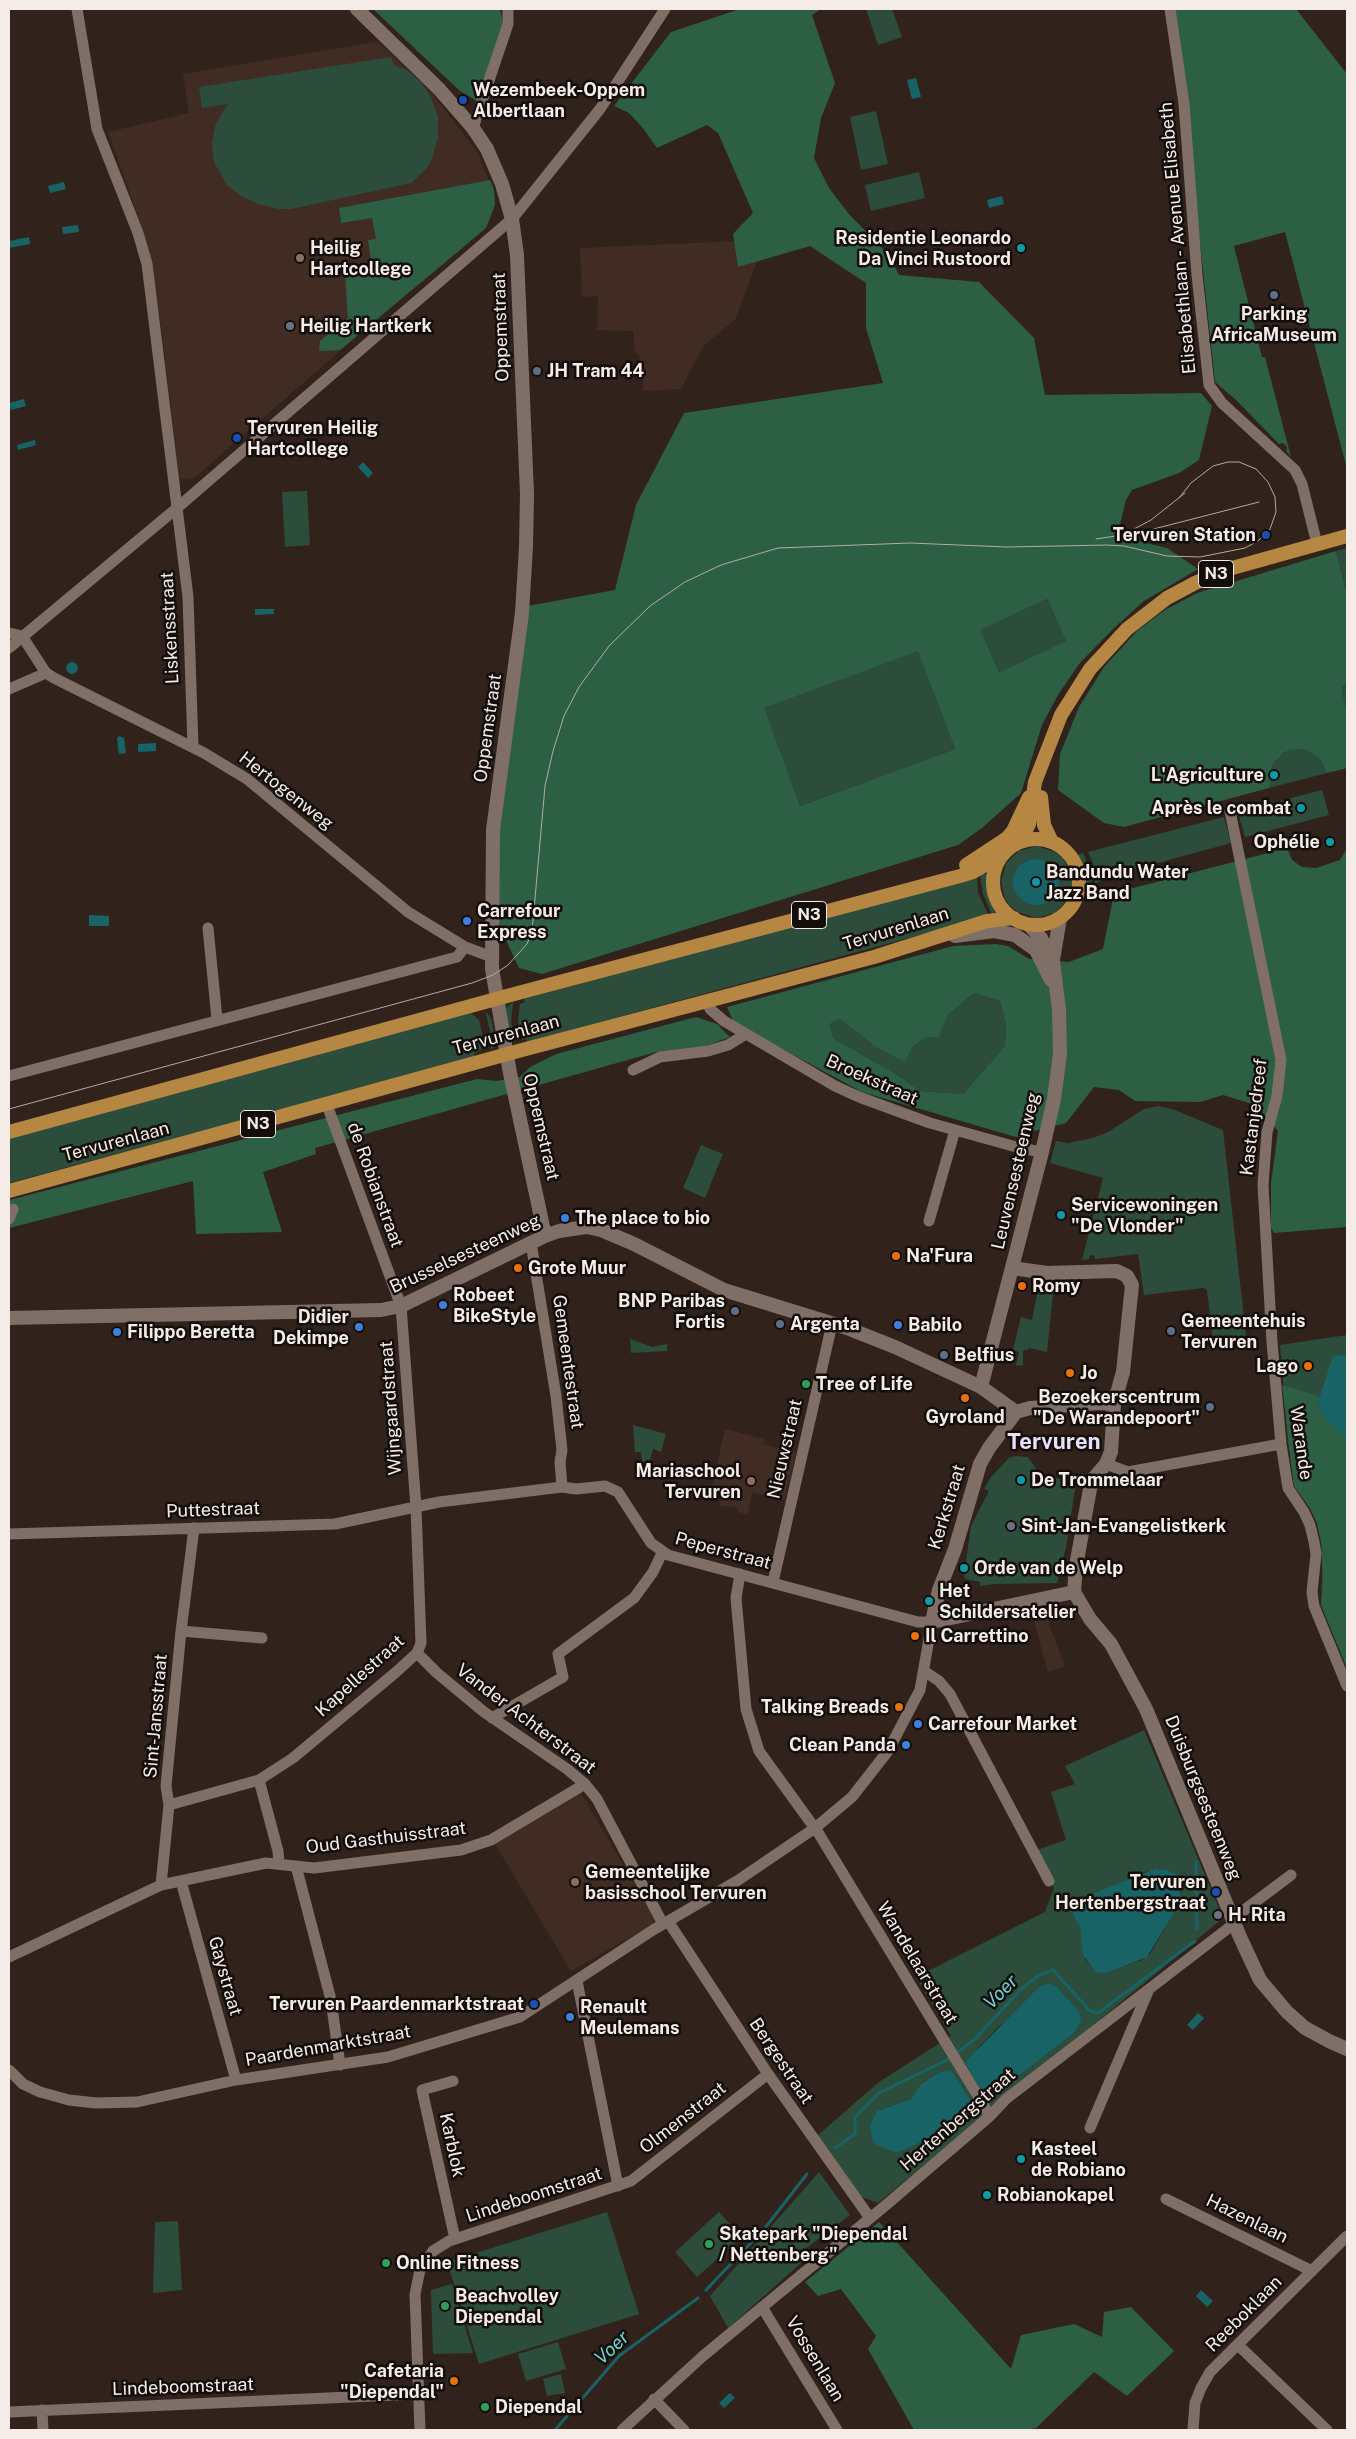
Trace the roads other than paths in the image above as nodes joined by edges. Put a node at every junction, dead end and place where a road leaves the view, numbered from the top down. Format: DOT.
graph roads {
  1 [pos="77,9"];
  2 [pos="357,9"];
  3 [pos="508,9"];
  4 [pos="665,9"];
  5 [pos="1170,9"];
  6 [pos="473,128"];
  7 [pos="512,219"];
  8 [pos="177,508"];
  9 [pos="1347,536"];
  10 [pos="1317,544"];
  11 [pos="9,633"];
  12 [pos="22,636"];
  13 [pos="9,648"];
  14 [pos="46,673"];
  15 [pos="9,689"];
  16 [pos="193,747"];
  17 [pos="1048,749"];
  18 [pos="1035,782"];
  19 [pos="1230,811"];
  20 [pos="1021,841"];
  21 [pos="1052,842"];
  22 [pos="1002,856"];
  23 [pos="923,885"];
  24 [pos="1014,918"];
  25 [pos="1060,918"];
  26 [pos="1029,925"];
  27 [pos="208,928"];
  28 [pos="937,938"];
  29 [pos="465,947"];
  30 [pos="492,956"];
  31 [pos="1053,961"];
  32 [pos="1056,986"];
  33 [pos="496,999"];
  34 [pos="708,1001"];
  35 [pos="217,1020"];
  36 [pos="746,1034"];
  37 [pos="506,1054"];
  38 [pos="633,1070"];
  39 [pos="11,1071"];
  40 [pos="327,1105"];
  41 [pos="955,1130"];
  42 [pos="9,1132"];
  43 [pos="1042,1152"];
  44 [pos="9,1191"];
  45 [pos="929,1221"];
  46 [pos="545,1236"];
  47 [pos="531,1243"];
  48 [pos="1012,1268"];
  49 [pos="401,1306"];
  50 [pos="9,1318"];
  51 [pos="832,1324"];
  52 [pos="1272,1342"];
  53 [pos="981,1387"];
  54 [pos="1114,1404"];
  55 [pos="1016,1412"];
  56 [pos="1281,1444"];
  57 [pos="1106,1464"];
  58 [pos="562,1487"];
  59 [pos="416,1507"];
  60 [pos="194,1528"];
  61 [pos="9,1534"];
  62 [pos="662,1552"];
  63 [pos="740,1574"];
  64 [pos="773,1582"];
  65 [pos="1074,1592"];
  66 [pos="932,1622"];
  67 [pos="181,1631"];
  68 [pos="262,1638"];
  69 [pos="417,1653"];
  70 [pos="924,1671"];
  71 [pos="1347,1686"];
  72 [pos="492,1718"];
  73 [pos="259,1780"];
  74 [pos="585,1784"];
  75 [pos="169,1805"];
  76 [pos="815,1828"];
  77 [pos="279,1863"];
  78 [pos="296,1866"];
  79 [pos="1291,1875"];
  80 [pos="181,1881"];
  81 [pos="1049,1881"];
  82 [pos="161,1886"];
  83 [pos="665,1923"];
  84 [pos="1235,1923"];
  85 [pos="9,1957"];
  86 [pos="577,1981"];
  87 [pos="1149,1988"];
  88 [pos="1347,2049"];
  89 [pos="340,2065"];
  90 [pos="9,2070"];
  91 [pos="768,2074"];
  92 [pos="236,2080"];
  93 [pos="453,2081"];
  94 [pos="990,2116"];
  95 [pos="1090,2128"];
  96 [pos="618,2186"];
  97 [pos="1166,2199"];
  98 [pos="870,2218"];
  99 [pos="1347,2236"];
  100 [pos="455,2239"];
  101 [pos="1312,2271"];
  102 [pos="762,2307"];
  103 [pos="1238,2345"];
  104 [pos="419,2394"];
  105 [pos="654,2399"];
  106 [pos="42,2410"];
  107 [pos="9,2412"];
  108 [pos="43,2430"];
  109 [pos="420,2430"];
  110 [pos="622,2430"];
  111 [pos="684,2430"];
  112 [pos="837,2430"];
  113 [pos="1193,2430"];
  114 [pos="1327,2430"];
  1 -- 8 [label="street, Liskensstraat"];
  2 -- 6 [label="street, Oppemstraat"];
  3 -- 6 [label="street"];
  4 -- 7 [label="street"];
  5 -- 10 [label="street, Elisabethlaan - Avenue Elisabeth"];
  6 -- 7 [label="street, Oppemstraat"];
  7 -- 8 [label="street"];
  7 -- 30 [label="street, Oppemstraat"];
  8 -- 12 [label="street"];
  8 -- 16 [label="street, Liskensstraat"];
  9 -- 10 [label="main road, N3"];
  10 -- 17 [label="main road, N3"];
  11 -- 12 [label="street"];
  12 -- 13 [label="street"];
  12 -- 14 [label="street"];
  14 -- 15 [label="street"];
  14 -- 16 [label="street, Hertogenweg"];
  16 -- 29 [label="street, Hertogenweg"];
  17 -- 18 [label="main road, N3"];
  17 -- 21 [label="main road, N3"];
  18 -- 20 [label="main road, N3"];
  18 -- 23 [label="main road, N3"];
  19 -- 52 [label="street, Kastanjedreef"];
  20 -- 21 [label="main road"];
  20 -- 22 [label="main road, Tervurenlaan / N3"];
  21 -- 25 [label="main road, N3"];
  22 -- 23 [label="main road, Tervurenlaan / N3"];
  22 -- 24 [label="main road"];
  23 -- 33 [label="main road, Tervurenlaan / N3"];
  24 -- 26 [label="main road"];
  24 -- 28 [label="main road, Tervurenlaan / N3"];
  25 -- 26 [label="main road"];
  25 -- 31 [label="street, Leuvensesteenweg"];
  26 -- 31 [label="street, Leuvensesteenweg"];
  27 -- 35 [label="street"];
  28 -- 32 [label="street, N3"];
  28 -- 34 [label="main road, Tervurenlaan / N3"];
  29 -- 30 [label="street, Hertogenweg"];
  29 -- 35 [label="street"];
  30 -- 33 [label="street, Oppemstraat"];
  31 -- 32 [label="street, Leuvensesteenweg"];
  32 -- 43 [label="street, Leuvensesteenweg"];
  33 -- 37 [label="street, Oppemstraat"];
  33 -- 42 [label="main road, Tervurenlaan / N3"];
  34 -- 36 [label="street, Broekstraat"];
  34 -- 37 [label="main road, Tervurenlaan / N3"];
  35 -- 39 [label="street"];
  36 -- 38 [label="street"];
  36 -- 41 [label="street, Broekstraat"];
  37 -- 40 [label="main road, Tervurenlaan / N3"];
  37 -- 46 [label="street, Oppemstraat"];
  40 -- 44 [label="main road, Tervurenlaan / N3"];
  40 -- 49 [label="street, de Robianstraat"];
  41 -- 43 [label="street, Broekstraat"];
  41 -- 45 [label="street"];
  43 -- 48 [label="street, Leuvensesteenweg"];
  46 -- 47 [label="street, Brusselsesteenweg"];
  46 -- 51 [label="street, Brusselsesteenweg"];
  47 -- 49 [label="street, Brusselsesteenweg"];
  47 -- 58 [label="street, Gemeentestraat"];
  48 -- 53 [label="street, Leuvensesteenweg"];
  48 -- 54 [label="street"];
  49 -- 50 [label="street, Brusselsesteenweg"];
  49 -- 59 [label="street, Wijngaardstraat"];
  51 -- 53 [label="street, Brusselsesteenweg"];
  51 -- 64 [label="street, Nieuwstraat"];
  52 -- 56 [label="street, Warande"];
  53 -- 55 [label="street, Brusselsesteenweg"];
  54 -- 55 [label="street"];
  54 -- 57 [label="street"];
  55 -- 66 [label="street, Kerkstraat"];
  56 -- 57 [label="street"];
  56 -- 71 [label="street, Warande"];
  57 -- 65 [label="street"];
  58 -- 59 [label="street, Peperstraat"];
  58 -- 62 [label="street, Peperstraat"];
  59 -- 60 [label="street, Puttestraat"];
  59 -- 69 [label="street, Kapellestraat"];
  60 -- 61 [label="street, Puttestraat"];
  60 -- 67 [label="street, Sint-Jansstraat"];
  62 -- 63 [label="street, Peperstraat"];
  62 -- 72 [label="street"];
  63 -- 64 [label="street, Peperstraat"];
  63 -- 76 [label="street, Wandelaarstraat"];
  64 -- 66 [label="street, Peperstraat"];
  65 -- 66 [label="street"];
  65 -- 84 [label="street, Duisburgsesteenweg"];
  66 -- 70 [label="street, Paardenmarktstraat"];
  67 -- 68 [label="street, Sint-Jansstraat"];
  67 -- 75 [label="street, Sint-Jansstraat"];
  69 -- 72 [label="street, Vander Achterstraat"];
  69 -- 73 [label="street, Kapellestraat"];
  70 -- 76 [label="street, Paardenmarktstraat"];
  70 -- 81 [label="street"];
  72 -- 74 [label="street, Vander Achterstraat"];
  73 -- 75 [label="street, Kapellestraat"];
  73 -- 77 [label="street"];
  74 -- 78 [label="street, Oud Gasthuisstraat"];
  74 -- 83 [label="street, Vander Achterstraat"];
  75 -- 82 [label="street"];
  76 -- 83 [label="street, Paardenmarktstraat"];
  76 -- 94 [label="street, Wandelaarstraat"];
  77 -- 78 [label="street"];
  77 -- 80 [label="street"];
  78 -- 89 [label="street"];
  79 -- 84 [label="street, Hertenbergstraat"];
  80 -- 82 [label="street"];
  80 -- 92 [label="street, Gaystraat"];
  82 -- 85 [label="street"];
  83 -- 86 [label="street, Paardenmarktstraat"];
  83 -- 91 [label="street, Bergestraat"];
  84 -- 87 [label="street, Hertenbergstraat"];
  84 -- 88 [label="street, Duisburgsesteenweg"];
  86 -- 89 [label="street, Paardenmarktstraat"];
  86 -- 96 [label="street, Lindeboomstraat"];
  87 -- 94 [label="street, Hertenbergstraat"];
  87 -- 95 [label="street"];
  89 -- 92 [label="street, Paardenmarktstraat"];
  90 -- 92 [label="street, Paardenmarktstraat"];
  91 -- 96 [label="street, Olmenstraat"];
  91 -- 98 [label="street, Bergestraat"];
  93 -- 100 [label="street, Karblok"];
  94 -- 98 [label="street, Hertenbergstraat"];
  96 -- 100 [label="street, Lindeboomstraat"];
  97 -- 101 [label="street, Hazenlaan"];
  98 -- 102 [label="street, Hertenbergstraat"];
  99 -- 101 [label="street, Reeboklaan"];
  100 -- 104 [label="street, Lindeboomstraat"];
  101 -- 103 [label="street, Reeboklaan"];
  102 -- 105 [label="street, Hertenbergstraat"];
  102 -- 112 [label="street, Vossenlaan"];
  103 -- 113 [label="street, Reeboklaan"];
  103 -- 114 [label="street"];
  104 -- 106 [label="street, Lindeboomstraat"];
  104 -- 109 [label="street, Lindeboomstraat"];
  105 -- 110 [label="street, Hertenbergstraat"];
  105 -- 111 [label="street"];
  106 -- 107 [label="street, Lindeboomstraat"];
  106 -- 108 [label="street"];
}
